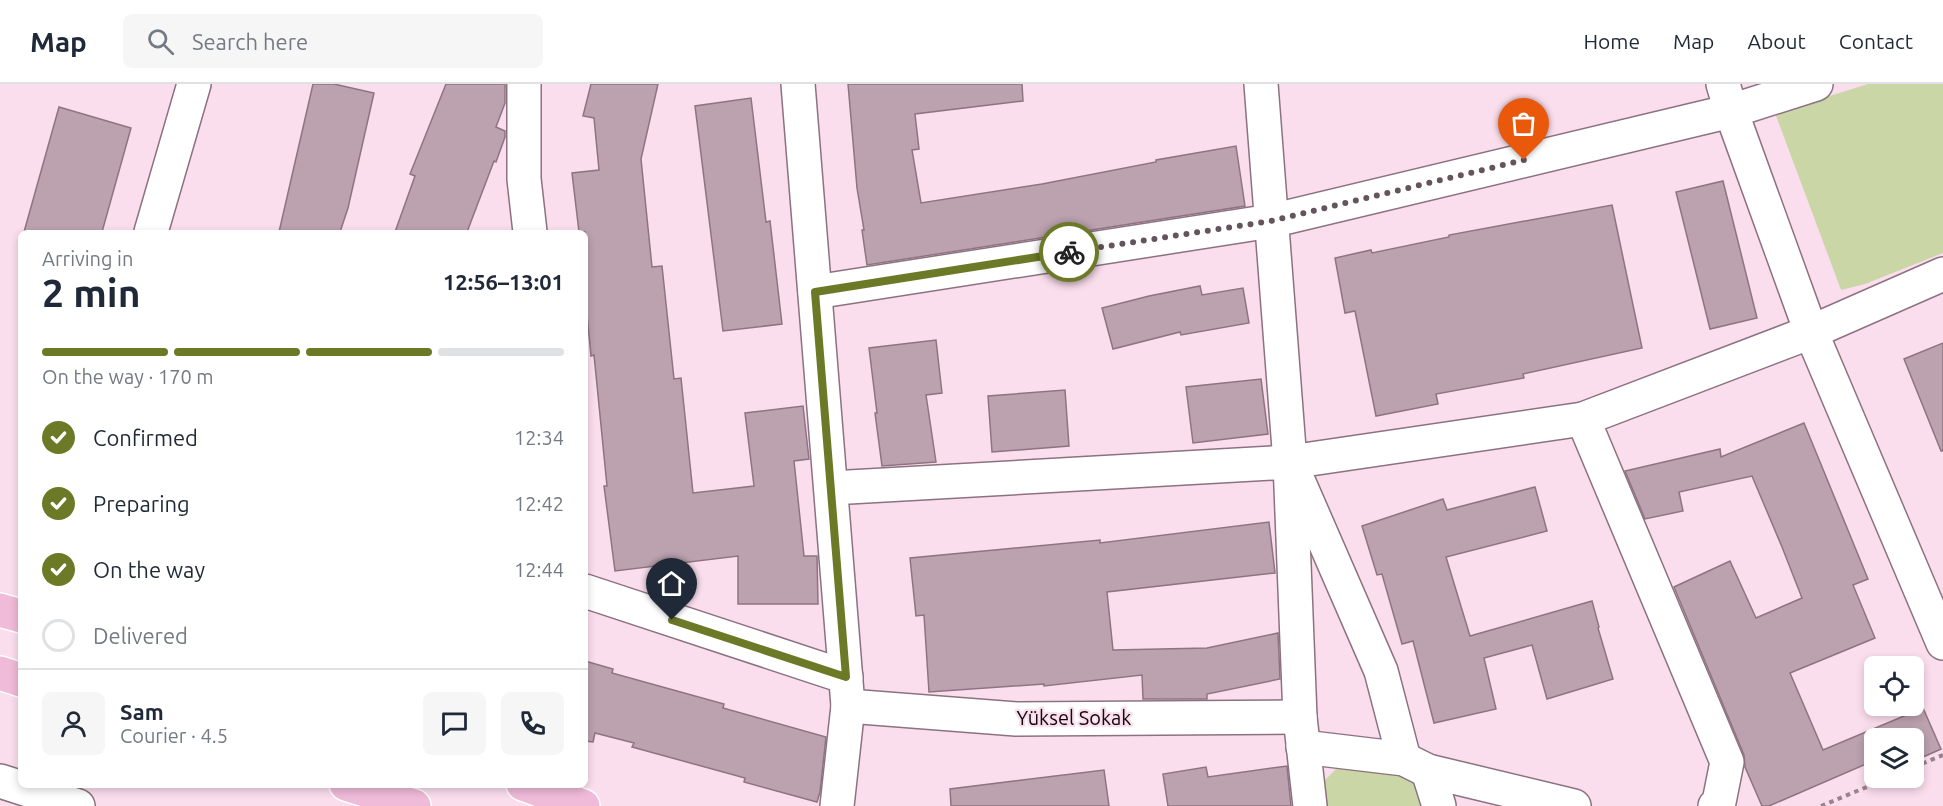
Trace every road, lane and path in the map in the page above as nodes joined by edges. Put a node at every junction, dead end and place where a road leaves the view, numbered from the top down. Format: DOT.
graph roads {
  1 [pos="194,84"];
  2 [pos="524,84"];
  3 [pos="798,84"];
  4 [pos="1261,84"];
  5 [pos="1816,84"];
  6 [pos="1727,97"];
  7 [pos="1271,221"];
  8 [pos="152,230"];
  9 [pos="530,230"];
  10 [pos="1943,274"];
  11 [pos="815,292"];
  12 [pos="1811,332"];
  13 [pos="1583,419"];
  14 [pos="1290,462"];
  15 [pos="831,488"];
  16 [pos="588,592"];
  17 [pos="0,610"];
  18 [pos="18,615"];
  19 [pos="1943,643"];
  20 [pos="0,674"];
  21 [pos="18,679"];
  22 [pos="847,692"];
  23 [pos="1301,732"];
  24 [pos="1943,755"];
  25 [pos="1924,763"];
  26 [pos="1416,765"];
  27 [pos="0,781"];
  28 [pos="358,788"];
  29 [pos="534,788"];
  30 [pos="1864,788"];
  31 [pos="42,801"];
  32 [pos="78,806"];
  33 [pos="414,806"];
  34 [pos="583,806"];
  35 [pos="837,806"];
  36 [pos="1310,806"];
  37 [pos="1439,806"];
  38 [pos="1574,806"];
  39 [pos="1715,806"];
  40 [pos="1821,806"];
  1 -- 8 [label="street"];
  2 -- 9 [label="street"];
  3 -- 11 [label="street"];
  4 -- 7 [label="street"];
  5 -- 6 [label="street"];
  6 -- 7 [label="street"];
  6 -- 12 [label="street"];
  7 -- 11 [label="street"];
  7 -- 14 [label="street"];
  10 -- 12 [label="street"];
  11 -- 15 [label="street"];
  12 -- 13 [label="street"];
  12 -- 19 [label="street"];
  13 -- 14 [label="street"];
  13 -- 39 [label="street"];
  14 -- 15 [label="street"];
  14 -- 23 [label="street"];
  14 -- 26 [label="street"];
  15 -- 22 [label="street"];
  16 -- 22 [label="street, Yüksel Sokak"];
  17 -- 18 [label="main road"];
  20 -- 21 [label="main road"];
  22 -- 23 [label="street, Yüksel Sokak"];
  22 -- 35 [label="street"];
  23 -- 26 [label="street, Yüksel Sokak"];
  23 -- 36 [label="street"];
  24 -- 25 [label="path"];
  26 -- 37 [label="street"];
  26 -- 38 [label="street, Yüksel Sokak"];
  27 -- 31 [label="street"];
  28 -- 33 [label="main road"];
  29 -- 34 [label="main road"];
  30 -- 40 [label="path"];
  31 -- 32 [label="street"];
}
